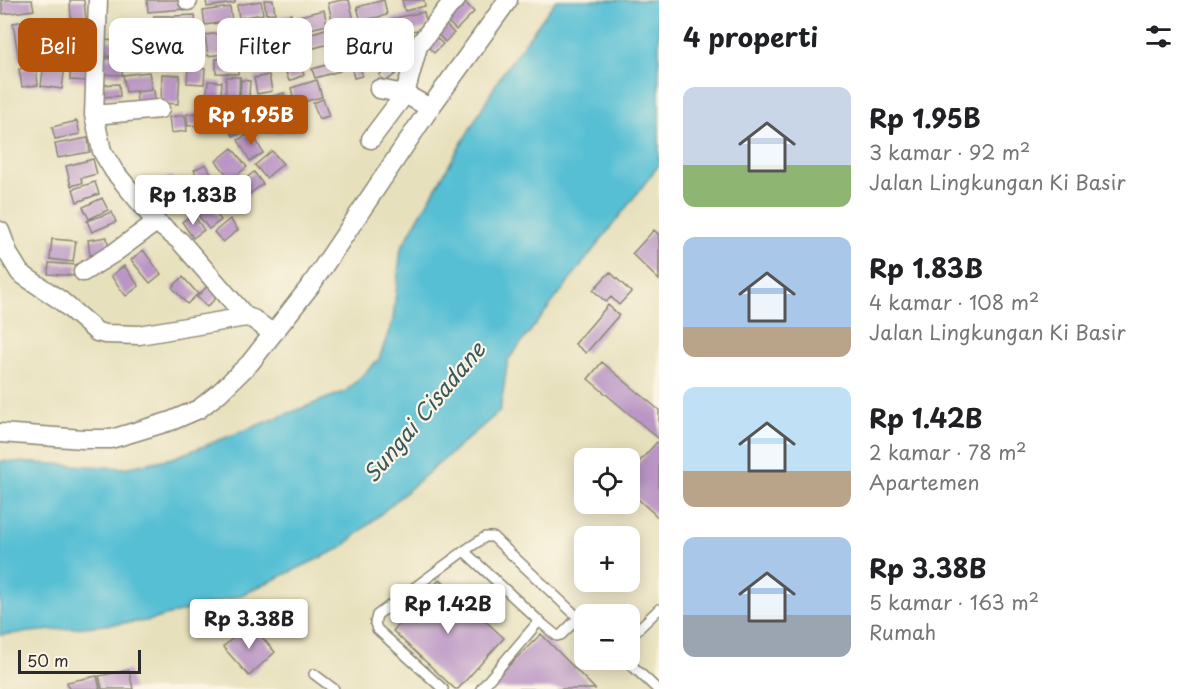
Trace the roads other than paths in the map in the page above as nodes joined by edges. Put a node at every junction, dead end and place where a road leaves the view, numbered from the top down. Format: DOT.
graph roads {
  1 [pos="98,0"];
  2 [pos="456,0"];
  3 [pos="508,0"];
  4 [pos="379,89"];
  5 [pos="405,94"];
  6 [pos="430,108"];
  7 [pos="160,109"];
  8 [pos="94,115"];
  9 [pos="371,139"];
  10 [pos="156,222"];
  11 [pos="0,231"];
  12 [pos="82,272"];
  13 [pos="246,317"];
  14 [pos="272,333"];
  15 [pos="0,433"];
  16 [pos="464,551"];
  17 [pos="659,609"];
  18 [pos="574,613"];
  19 [pos="539,621"];
  20 [pos="574,626"];
  21 [pos="640,627"];
  22 [pos="637,670"];
  23 [pos="314,674"];
  24 [pos="334,689"];
  25 [pos="442,689"];
  26 [pos="481,689"];
  27 [pos="657,689"];
  1 -- 8 [label="street"];
  2 -- 5 [label="street"];
  3 -- 6 [label="street"];
  4 -- 5 [label="street"];
  5 -- 6 [label="street"];
  5 -- 9 [label="street"];
  6 -- 14 [label="street"];
  7 -- 8 [label="street"];
  8 -- 10 [label="street"];
  10 -- 12 [label="street"];
  10 -- 13 [label="street"];
  11 -- 13 [label="street"];
  13 -- 14 [label="street"];
  14 -- 15 [label="street"];
  16 -- 18 [label="lane"];
  16 -- 19 [label="lane"];
  16 -- 25 [label="lane"];
  17 -- 21 [label="lane"];
  19 -- 20 [label="lane"];
  19 -- 26 [label="lane"];
  22 -- 27 [label="lane"];
  23 -- 24 [label="lane"];
}
